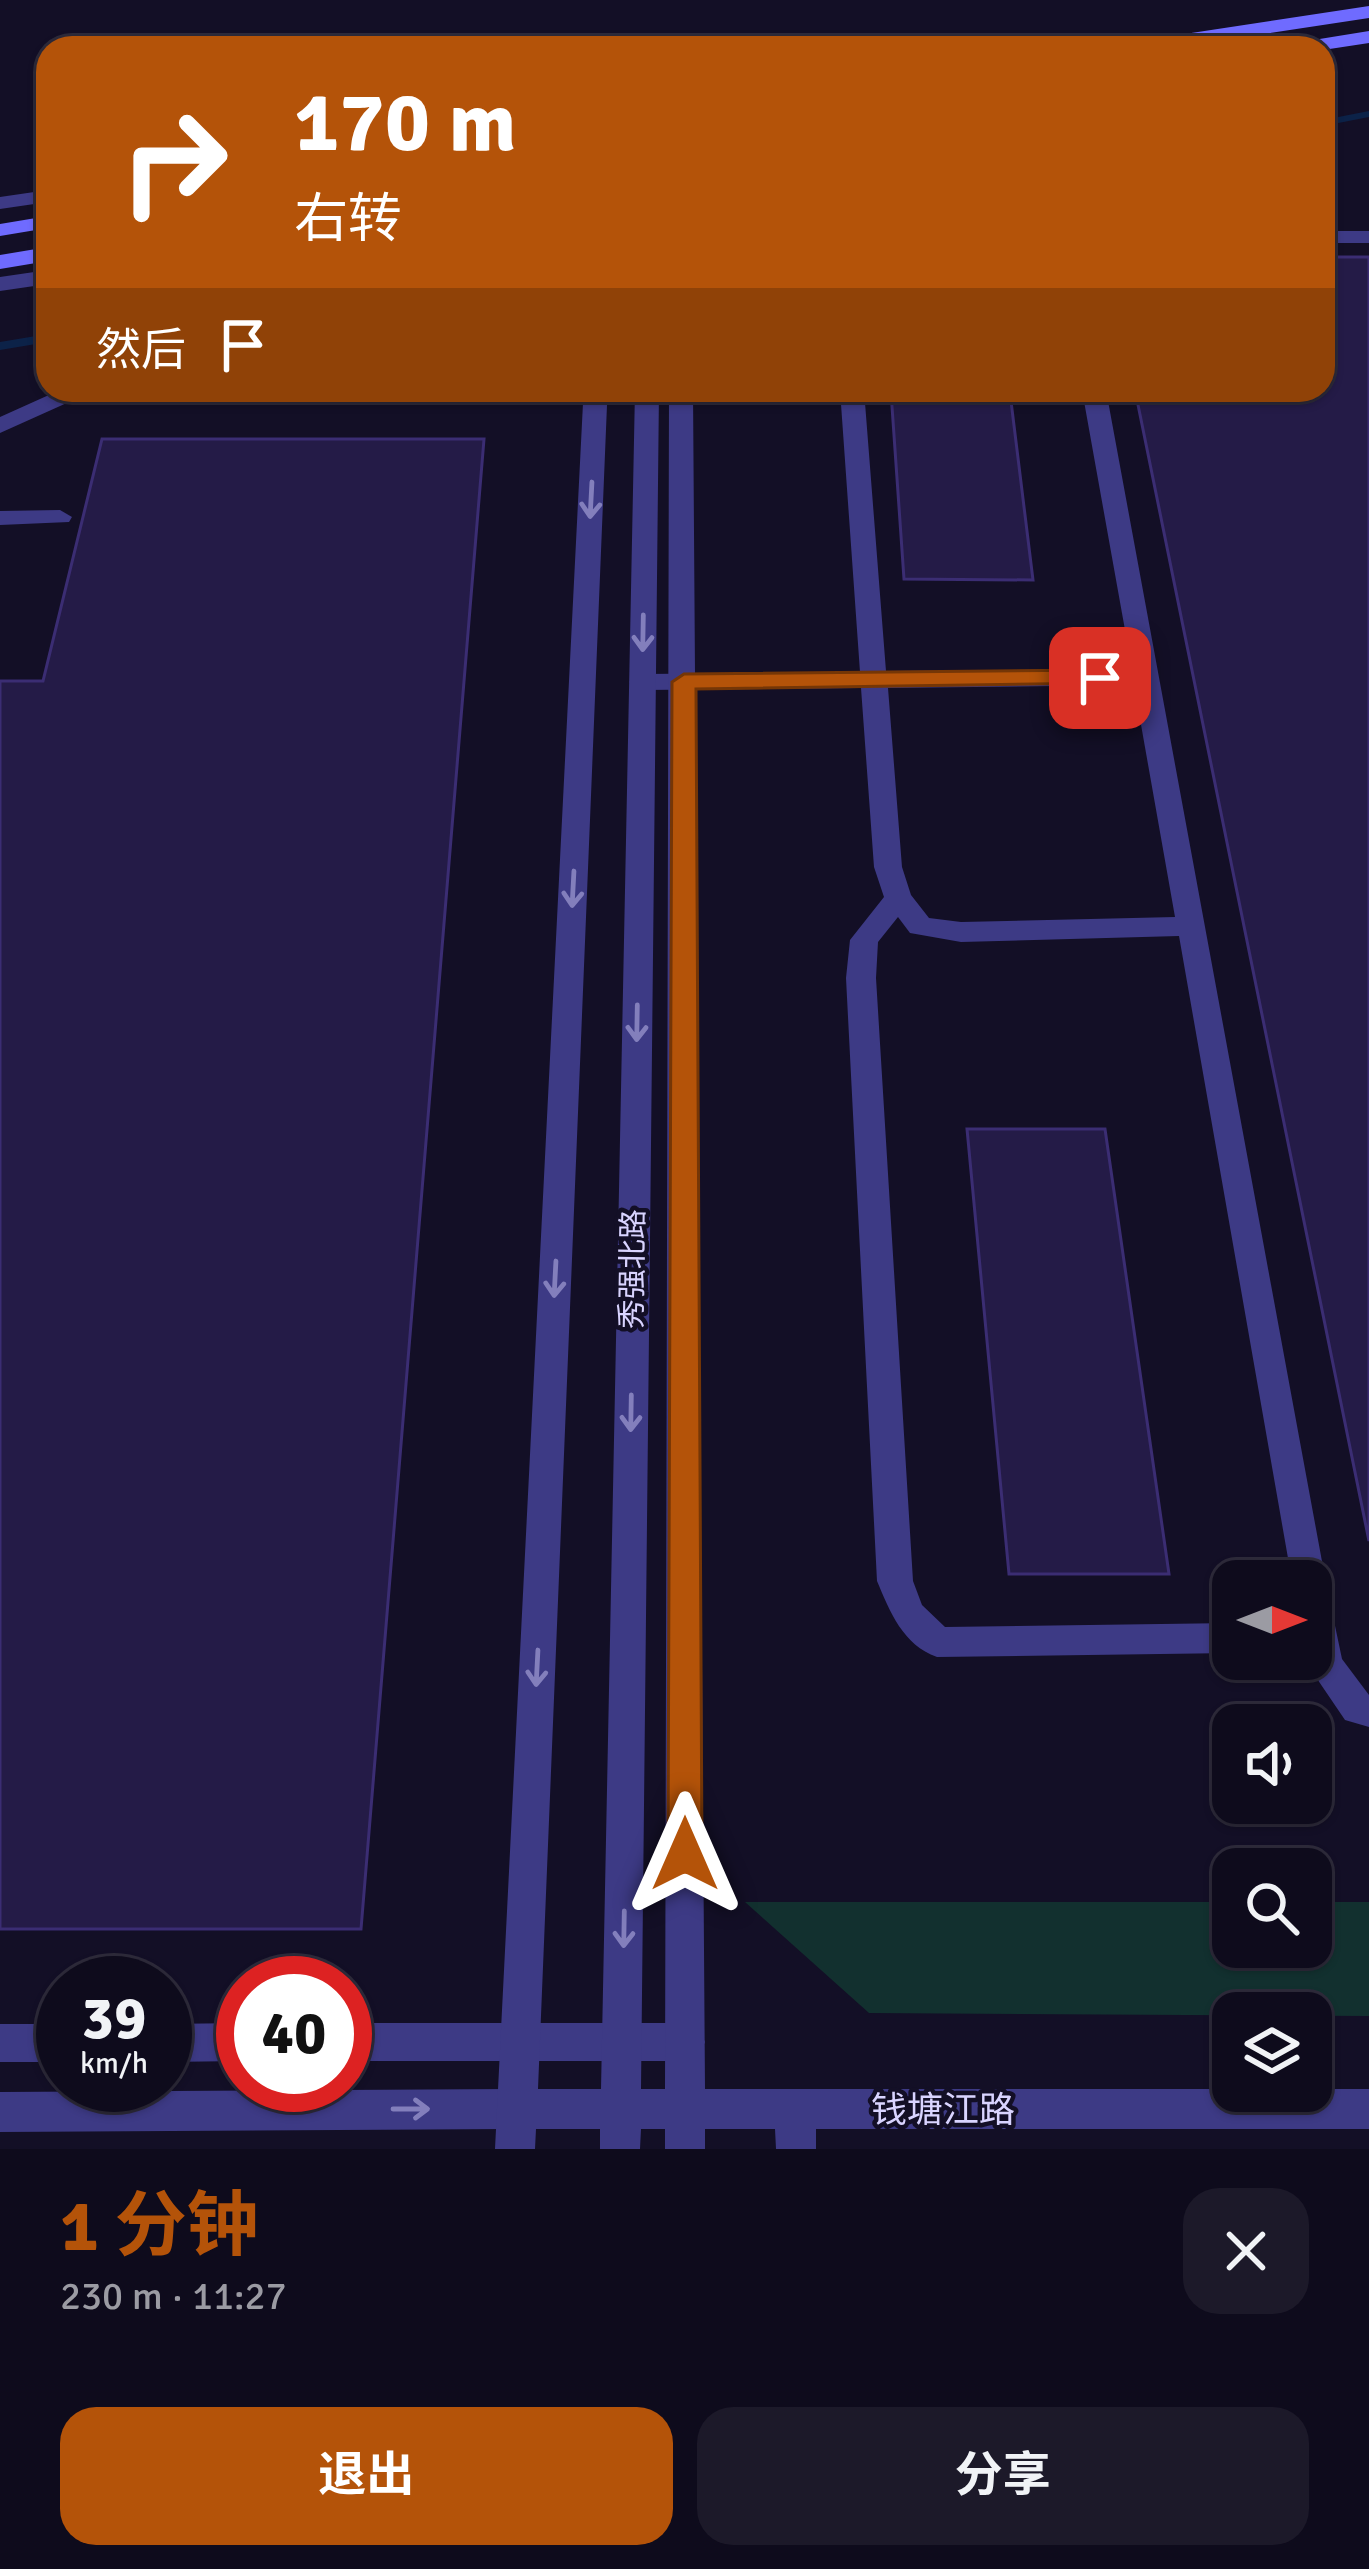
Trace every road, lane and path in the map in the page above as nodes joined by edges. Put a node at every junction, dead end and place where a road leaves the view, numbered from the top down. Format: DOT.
graph roads {
  1 [pos="1369,12"];
  2 [pos="1211,36"];
  3 [pos="1369,38"];
  4 [pos="1335,43"];
  5 [pos="36,198"];
  6 [pos="0,203"];
  7 [pos="36,224"];
  8 [pos="0,230"];
  9 [pos="1335,237"];
  10 [pos="1369,237"];
  11 [pos="36,256"];
  12 [pos="0,262"];
  13 [pos="36,279"];
  14 [pos="0,284"];
  15 [pos="50,402"];
  16 [pos="596,402"];
  17 [pos="647,402"];
  18 [pos="681,402"];
  19 [pos="853,402"];
  20 [pos="1096,402"];
  21 [pos="0,426"];
  22 [pos="60,517"];
  23 [pos="0,518"];
  24 [pos="1145,677"];
  25 [pos="871,680"];
  26 [pos="642,682"];
  27 [pos="684,682"];
  28 [pos="898,898"];
  29 [pos="1191,926"];
  30 [pos="1306,1560"];
  31 [pos="1212,1638"];
  32 [pos="1332,1674"];
  33 [pos="1369,1711"];
  34 [pos="372,2042"];
  35 [pos="519,2042"];
  36 [pos="622,2042"];
  37 [pos="685,2042"];
  38 [pos="0,2043"];
  39 [pos="36,2043"];
  40 [pos="1369,2109"];
  41 [pos="0,2112"];
  42 [pos="516,2129"];
  43 [pos="795,2129"];
  44 [pos="621,2130"];
  45 [pos="685,2130"];
  1 -- 2 [label="main road"];
  3 -- 4 [label="main road"];
  5 -- 6 [label="street"];
  7 -- 8 [label="main road"];
  9 -- 10 [label="street"];
  11 -- 12 [label="main road"];
  13 -- 14 [label="street"];
  15 -- 21 [label="street"];
  16 -- 35 [label="street, one-way"];
  17 -- 26 [label="street, 秀强北路, one-way"];
  18 -- 27 [label="street, 秀强北路"];
  19 -- 25 [label="street"];
  20 -- 24 [label="street"];
  22 -- 23 [label="street"];
  24 -- 25 [label="street"];
  24 -- 29 [label="street"];
  25 -- 27 [label="street"];
  25 -- 28 [label="street"];
  26 -- 27 [label="street"];
  26 -- 36 [label="street, 秀强北路, one-way"];
  27 -- 37 [label="street, 秀强北路"];
  28 -- 29 [label="street"];
  28 -- 31 [label="street"];
  29 -- 30 [label="street"];
  32 -- 33 [label="street"];
  34 -- 35 [label="street"];
  35 -- 36 [label="street"];
  35 -- 42 [label="street"];
  36 -- 37 [label="street"];
  36 -- 44 [label="street, 秀强北路"];
  37 -- 45 [label="street, 秀强北路"];
  38 -- 39 [label="street"];
  40 -- 43 [label="street, 钱塘江路"];
  41 -- 42 [label="street, 钱塘江路, one-way"];
  42 -- 44 [label="street, 钱塘江路"];
  43 -- 45 [label="street, 钱塘江路"];
  44 -- 45 [label="street, 钱塘江路"];
}
